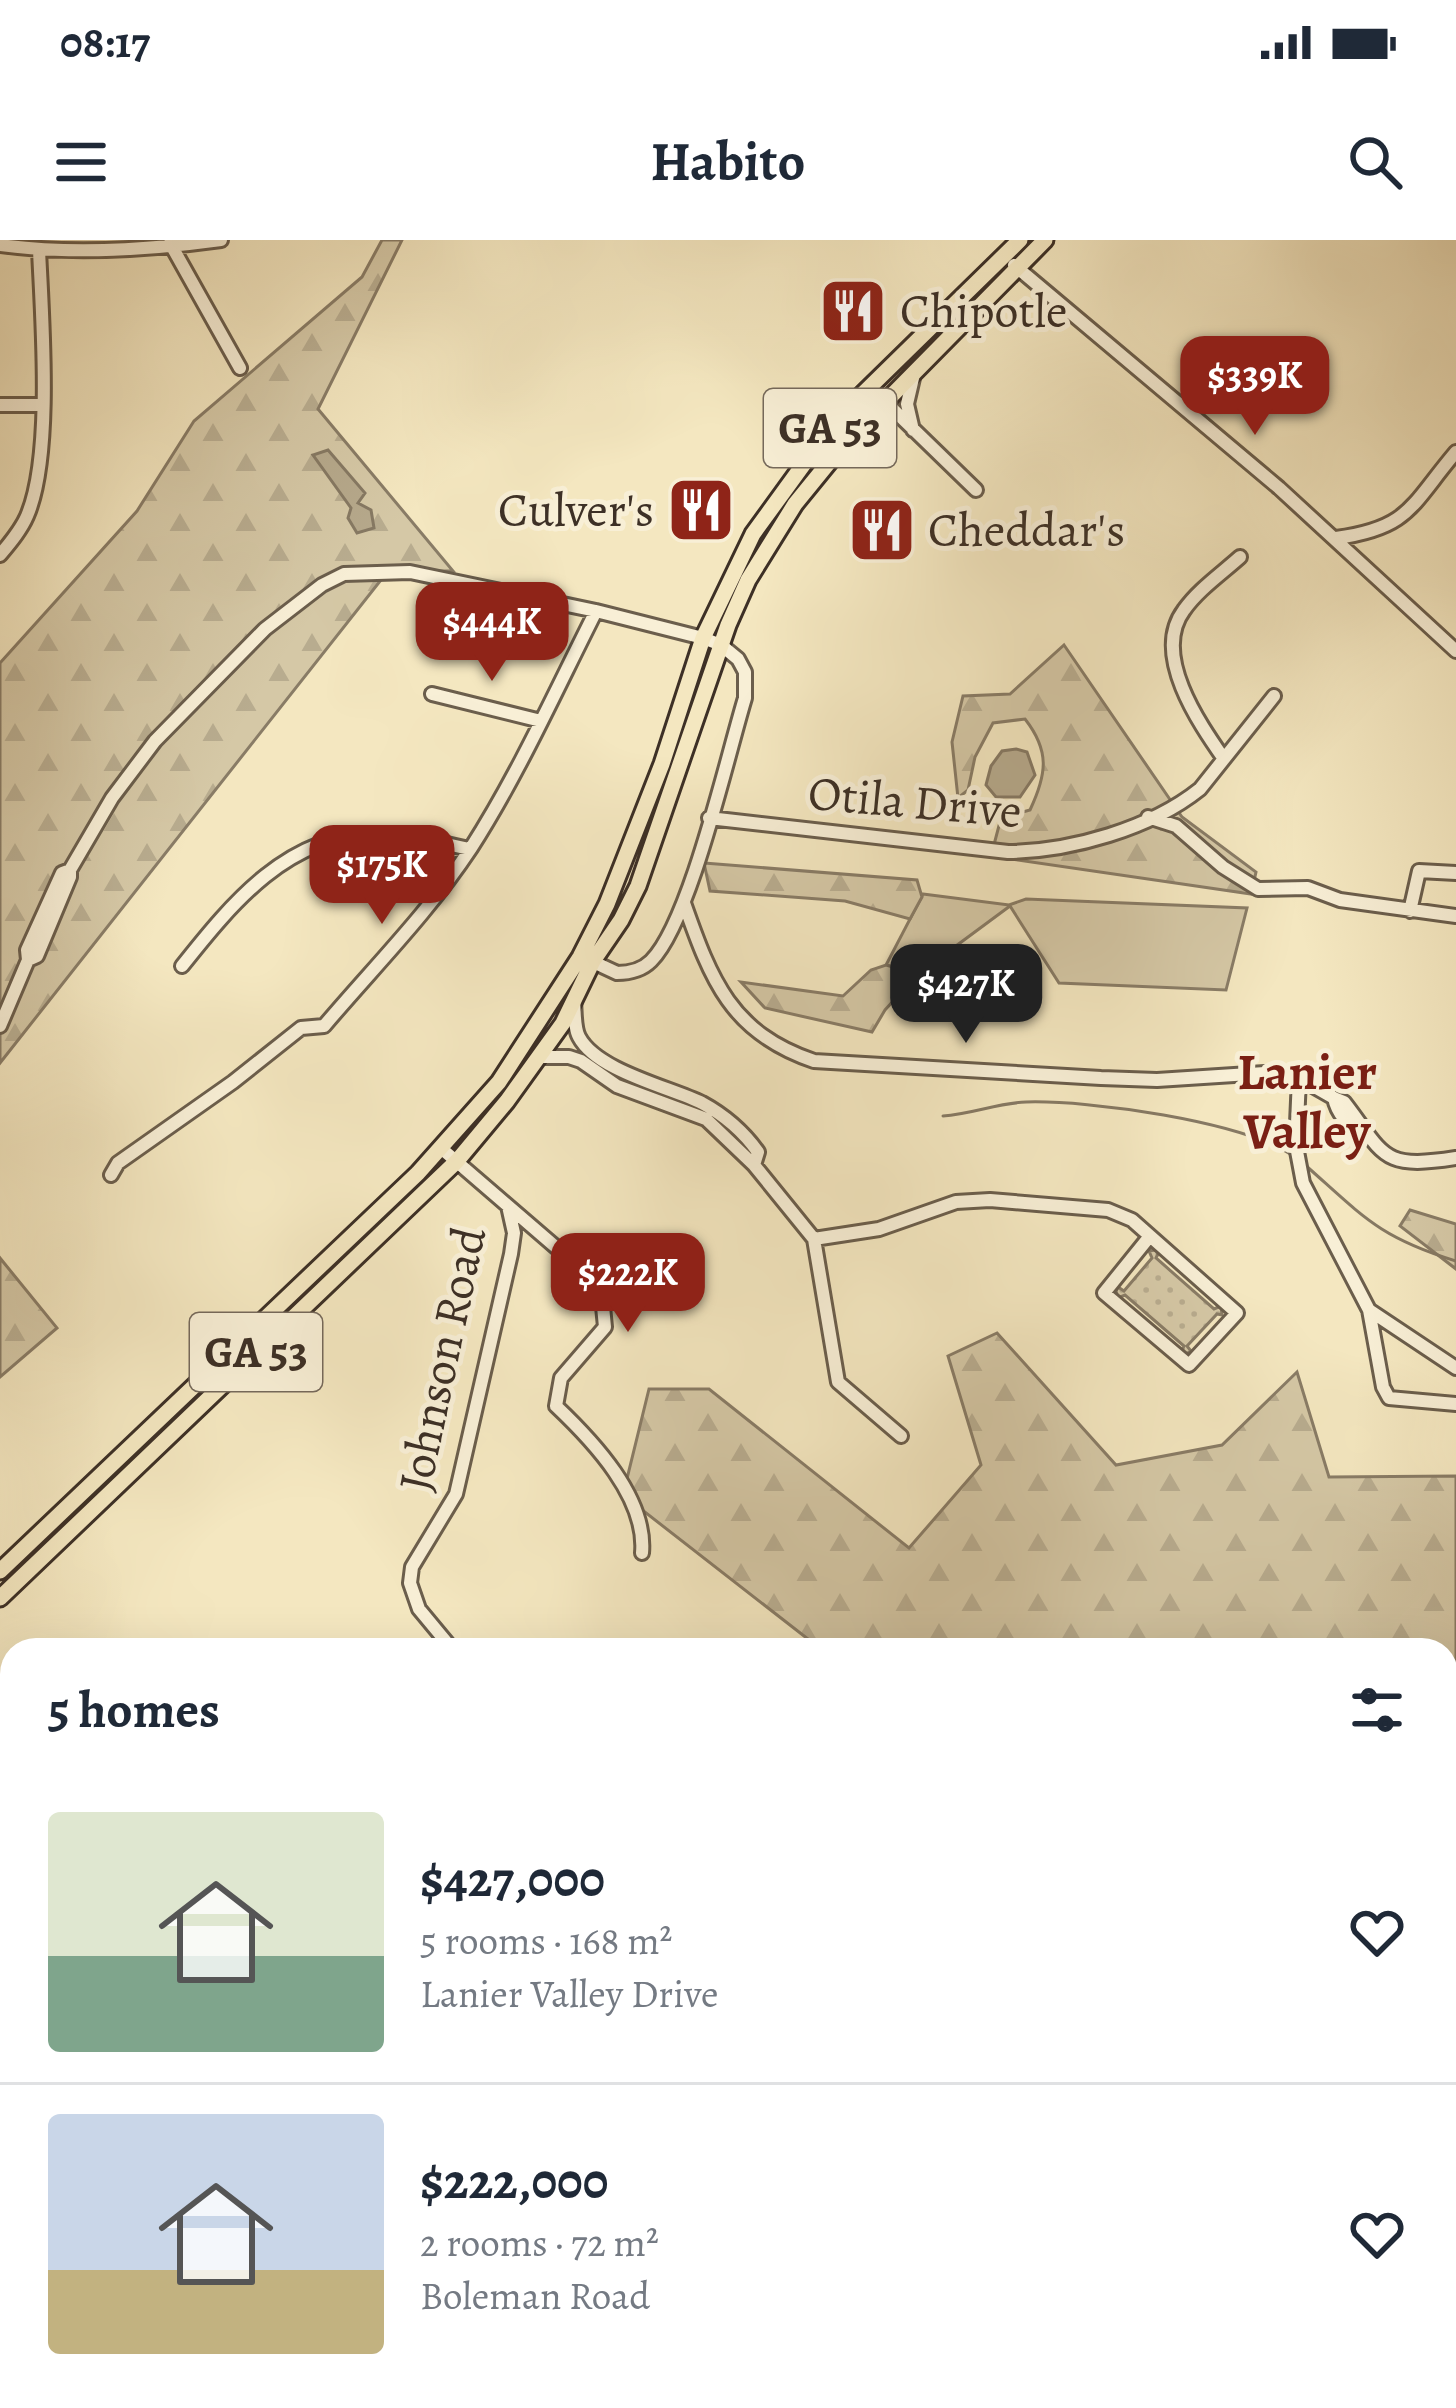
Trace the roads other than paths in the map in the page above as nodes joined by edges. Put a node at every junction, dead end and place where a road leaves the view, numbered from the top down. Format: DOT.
graph roads {
  1 [pos="221,240"];
  2 [pos="1020,240"];
  3 [pos="1045,240"];
  4 [pos="170,243"];
  5 [pos="0,245"];
  6 [pos="38,250"];
  7 [pos="1011,262"];
  8 [pos="240,368"];
  9 [pos="915,370"];
  10 [pos="871,388"];
  11 [pos="884,404"];
  12 [pos="0,405"];
  13 [pos="42,405"];
  14 [pos="914,431"];
  15 [pos="1456,452"];
  16 [pos="976,490"];
  17 [pos="1336,538"];
  18 [pos="0,555"];
  19 [pos="1240,557"];
  20 [pos="596,610"];
  21 [pos="703,638"];
  22 [pos="721,645"];
  23 [pos="1456,651"];
  24 [pos="432,694"];
  25 [pos="1274,696"];
  26 [pos="541,721"];
  27 [pos="1224,759"];
  28 [pos="1148,817"];
  29 [pos="709,818"];
  30 [pos="470,849"];
  31 [pos="1456,873"];
  32 [pos="684,903"];
  33 [pos="1410,910"];
  34 [pos="1456,916"];
  35 [pos="586,959"];
  36 [pos="182,966"];
  37 [pos="574,999"];
  38 [pos="0,1025"];
  39 [pos="540,1057"];
  40 [pos="608,1060"];
  41 [pos="599,1074"];
  42 [pos="1299,1078"];
  43 [pos="703,1112"];
  44 [pos="738,1138"];
  45 [pos="442,1149"];
  46 [pos="1456,1158"];
  47 [pos="457,1161"];
  48 [pos="111,1175"];
  49 [pos="508,1202"];
  50 [pos="1150,1236"];
  51 [pos="814,1239"];
  52 [pos="1369,1310"];
  53 [pos="1456,1368"];
  54 [pos="1456,1404"];
  55 [pos="901,1436"];
  56 [pos="642,1553"];
  57 [pos="4,1567"];
  58 [pos="23,1578"];
  59 [pos="0,1598"];
  60 [pos="443,1638"];
  1 -- 4 [label="street"];
  2 -- 7 [label="main road, GA 53"];
  3 -- 7 [label="main road, GA 53"];
  4 -- 6 [label="street"];
  4 -- 8 [label="street"];
  5 -- 6 [label="street"];
  6 -- 13 [label="street"];
  7 -- 9 [label="main road, GA 53"];
  7 -- 10 [label="main road, GA 53"];
  7 -- 17 [label="street"];
  9 -- 11 [label="main road, GA 53"];
  9 -- 14 [label="street"];
  10 -- 11 [label="street"];
  10 -- 21 [label="main road, GA 53"];
  11 -- 14 [label="street"];
  11 -- 22 [label="main road, GA 53"];
  12 -- 13 [label="street"];
  13 -- 18 [label="street"];
  14 -- 16 [label="street"];
  15 -- 17 [label="street"];
  17 -- 23 [label="street"];
  19 -- 27 [label="street"];
  20 -- 21 [label="street"];
  20 -- 26 [label="street"];
  20 -- 38 [label="street"];
  21 -- 22 [label="street"];
  21 -- 35 [label="main road, GA 53"];
  22 -- 29 [label="street"];
  22 -- 35 [label="main road, GA 53"];
  24 -- 26 [label="street"];
  25 -- 27 [label="street, Otila Drive"];
  26 -- 30 [label="street"];
  27 -- 28 [label="street, Otila Drive"];
  28 -- 29 [label="street, Otila Drive"];
  28 -- 33 [label="street"];
  29 -- 32 [label="street"];
  30 -- 36 [label="street"];
  30 -- 48 [label="street"];
  31 -- 33 [label="street"];
  32 -- 35 [label="street"];
  32 -- 42 [label="street"];
  33 -- 34 [label="street"];
  35 -- 37 [label="main road, GA 53"];
  35 -- 45 [label="main road, GA 53"];
  37 -- 39 [label="main road, GA 53"];
  37 -- 40 [label="street"];
  39 -- 41 [label="street"];
  39 -- 47 [label="main road, GA 53"];
  40 -- 41 [label="street"];
  40 -- 43 [label="street"];
  41 -- 43 [label="street"];
  42 -- 46 [label="street"];
  42 -- 52 [label="street"];
  43 -- 44 [label="street"];
  43 -- 44 [label="street"];
  44 -- 51 [label="street"];
  45 -- 47 [label="street"];
  45 -- 57 [label="main road, GA 53"];
  47 -- 49 [label="street"];
  47 -- 58 [label="main road, GA 53"];
  49 -- 56 [label="street"];
  49 -- 60 [label="street, Johnson Road"];
  50 -- 50 [label="street"];
  50 -- 51 [label="street"];
  51 -- 55 [label="street"];
  52 -- 53 [label="street"];
  52 -- 54 [label="street"];
  57 -- 58 [label="street"];
  58 -- 59 [label="main road, GA 53"];
}
